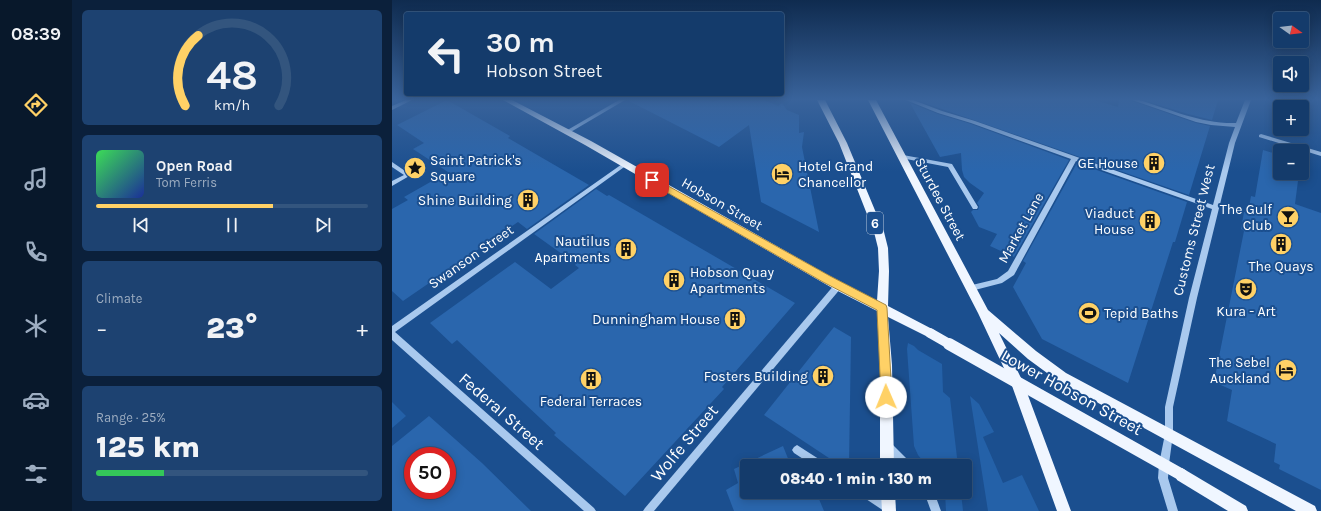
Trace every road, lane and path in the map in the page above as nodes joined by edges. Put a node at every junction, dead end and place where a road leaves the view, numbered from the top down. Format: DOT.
graph roads {
  1 [pos="552,124"];
  2 [pos="581,124"];
  3 [pos="834,124"];
  4 [pos="885,124"];
  5 [pos="978,124"];
  6 [pos="1208,124"];
  7 [pos="1237,125"];
  8 [pos="567,132"];
  9 [pos="1261,136"];
  10 [pos="1321,154"];
  11 [pos="903,157"];
  12 [pos="1075,158"];
  13 [pos="392,164"];
  14 [pos="625,164"];
  15 [pos="392,184"];
  16 [pos="975,207"];
  17 [pos="1216,208"];
  18 [pos="838,286"];
  19 [pos="970,288"];
  20 [pos="882,308"];
  21 [pos="984,311"];
  22 [pos="392,330"];
  23 [pos="392,335"];
  24 [pos="1169,434"];
  25 [pos="887,445"];
  26 [pos="797,450"];
  27 [pos="811,459"];
  28 [pos="887,459"];
  29 [pos="901,459"];
  30 [pos="873,499"];
  31 [pos="932,499"];
  32 [pos="888,509"];
  33 [pos="591,511"];
  34 [pos="648,511"];
  35 [pos="936,511"];
  36 [pos="1064,511"];
  37 [pos="1173,511"];
  38 [pos="1242,511"];
  39 [pos="1310,511"];
  1 -- 8 [label="main road, Hobson Street"];
  2 -- 8 [label="street"];
  3 -- 20 [label="main road, 6"];
  4 -- 11 [label="main road, Sturdee Street"];
  5 -- 12 [label="street"];
  6 -- 7 [label="street"];
  7 -- 17 [label="street, Customs Street West"];
  8 -- 14 [label="main road, Hobson Street"];
  9 -- 10 [label="street"];
  11 -- 16 [label="street"];
  11 -- 19 [label="main road, Sturdee Street"];
  12 -- 17 [label="street"];
  12 -- 19 [label="street, Market Lane"];
  13 -- 15 [label="street"];
  14 -- 18 [label="main road, Hobson Street"];
  14 -- 22 [label="street, Swanson Street"];
  17 -- 24 [label="street, Customs Street West"];
  18 -- 20 [label="main road, Hobson Street"];
  18 -- 34 [label="street, Wolfe Street"];
  19 -- 21 [label="main road, Sturdee Street"];
  20 -- 25 [label="main road"];
  20 -- 38 [label="main road, Lower Hobson Street, bridge"];
  21 -- 24 [label="main road, Lower Hobson Street"];
  21 -- 36 [label="main road"];
  23 -- 33 [label="street, Federal Street"];
  24 -- 37 [label="street, Customs Street West"];
  24 -- 39 [label="main road, Lower Hobson Street"];
  25 -- 28 [label="main road"];
  25 -- 29 [label="street"];
  26 -- 27 [label="street"];
  30 -- 32 [label="street"];
  31 -- 35 [label="street"];
}
